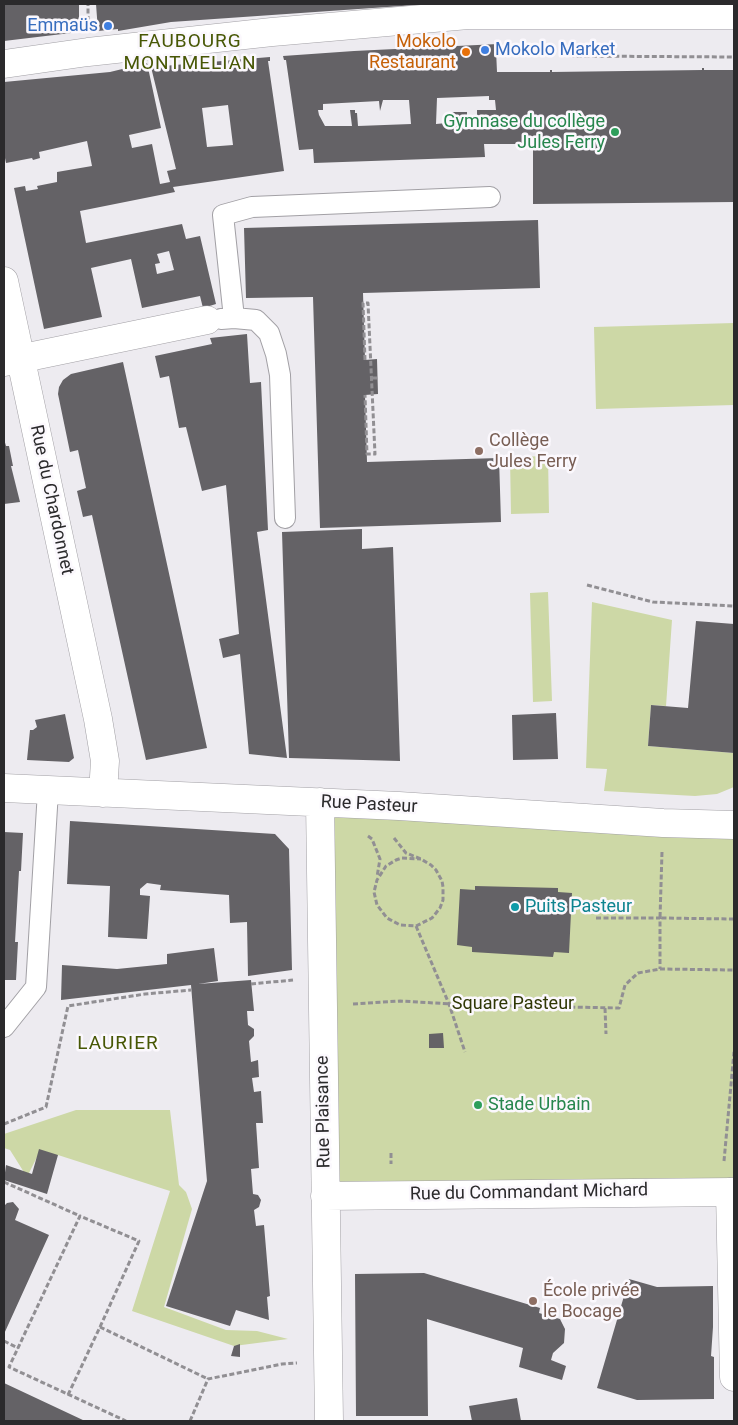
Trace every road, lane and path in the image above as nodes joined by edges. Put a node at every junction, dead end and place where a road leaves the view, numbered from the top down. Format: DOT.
graph roads {
  1 [pos="468,10"];
  2 [pos="734,15"];
  3 [pos="564,39"];
  4 [pos="734,57"];
  5 [pos="4,64"];
  6 [pos="490,197"];
  7 [pos="4,281"];
  8 [pos="234,318"];
  9 [pos="207,320"];
  10 [pos="365,360"];
  11 [pos="12,361"];
  12 [pos="372,378"];
  13 [pos="377,378"];
  14 [pos="365,395"];
  15 [pos="285,518"];
  16 [pos="587,585"];
  17 [pos="734,606"];
  18 [pos="4,788"];
  19 [pos="48,791"];
  20 [pos="103,793"];
  21 [pos="330,803"];
  22 [pos="663,823"];
  23 [pos="734,825"];
  24 [pos="377,880"];
  25 [pos="596,918"];
  26 [pos="660,918"];
  27 [pos="734,919"];
  28 [pos="416,926"];
  29 [pos="660,969"];
  30 [pos="734,970"];
  31 [pos="322,978"];
  32 [pos="251,984"];
  33 [pos="191,990"];
  34 [pos="449,1004"];
  35 [pos="322,1006"];
  36 [pos="605,1008"];
  37 [pos="4,1027"];
  38 [pos="606,1034"];
  39 [pos="465,1052"];
  40 [pos="734,1052"];
  41 [pos="4,1124"];
  42 [pos="4,1182"];
  43 [pos="729,1192"];
  44 [pos="325,1196"];
  45 [pos="80,1216"];
  46 [pos="100,1327"];
  47 [pos="4,1341"];
  48 [pos="18,1348"];
  49 [pos="329,1360"];
  50 [pos="734,1377"];
  51 [pos="208,1379"];
  52 [pos="68,1395"];
  53 [pos="126,1421"];
  54 [pos="190,1421"];
  55 [pos="329,1421"];
  1 -- 2 [label="street"];
  1 -- 5 [label="street"];
  3 -- 4 [label="path"];
  6 -- 8 [label="lane"];
  7 -- 11 [label="street, Rue du Chardonnet"];
  8 -- 9 [label="lane"];
  8 -- 15 [label="lane"];
  9 -- 11 [label="street"];
  10 -- 12 [label="path"];
  11 -- 20 [label="street, Rue du Chardonnet"];
  12 -- 13 [label="path"];
  12 -- 14 [label="path"];
  16 -- 17 [label="path"];
  18 -- 19 [label="street, Rue Pasteur"];
  19 -- 20 [label="street, Rue Pasteur"];
  19 -- 37 [label="lane"];
  20 -- 21 [label="street, Rue Pasteur"];
  21 -- 22 [label="street, Rue Pasteur"];
  21 -- 24 [label="path"];
  21 -- 31 [label="street, Rue Plaisance"];
  22 -- 23 [label="street, Rue Pasteur"];
  22 -- 26 [label="path"];
  24 -- 28 [label="path"];
  24 -- 28 [label="path"];
  25 -- 26 [label="path"];
  26 -- 27 [label="path"];
  26 -- 29 [label="path"];
  28 -- 34 [label="path"];
  29 -- 30 [label="path"];
  29 -- 36 [label="path"];
  31 -- 32 [label="path"];
  31 -- 35 [label="street, Rue Plaisance"];
  33 -- 41 [label="path"];
  34 -- 35 [label="path"];
  34 -- 36 [label="path"];
  34 -- 39 [label="path"];
  35 -- 44 [label="street, Rue Plaisance"];
  36 -- 38 [label="path"];
  40 -- 43 [label="path"];
  42 -- 45 [label="path"];
  43 -- 44 [label="street, Rue du Commandant Michard"];
  43 -- 50 [label="street"];
  44 -- 49 [label="street, Rue Plaisance"];
  45 -- 46 [label="path"];
  45 -- 48 [label="path"];
  46 -- 51 [label="path"];
  46 -- 52 [label="path"];
  47 -- 48 [label="path"];
  48 -- 52 [label="path"];
  49 -- 51 [label="path"];
  49 -- 55 [label="street, Rue Plaisance"];
  51 -- 54 [label="path"];
  52 -- 53 [label="path"];
}
